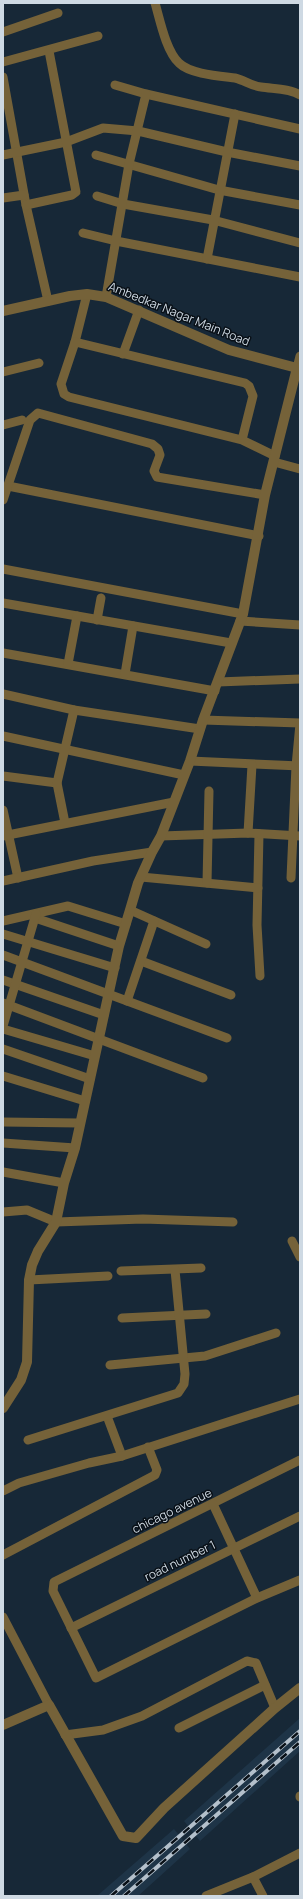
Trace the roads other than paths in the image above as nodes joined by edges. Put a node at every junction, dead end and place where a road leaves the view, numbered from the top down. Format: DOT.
graph roads {
  1 [pos="156,3"];
  2 [pos="58,13"];
  3 [pos="3,32"];
  4 [pos="98,36"];
  5 [pos="49,51"];
  6 [pos="3,62"];
  7 [pos="3,77"];
  8 [pos="115,85"];
  9 [pos="146,94"];
  10 [pos="300,95"];
  11 [pos="235,114"];
  12 [pos="300,129"];
  13 [pos="138,131"];
  14 [pos="66,142"];
  15 [pos="16,152"];
  16 [pos="227,152"];
  17 [pos="3,155"];
  18 [pos="96,156"];
  19 [pos="130,164"];
  20 [pos="300,166"];
  21 [pos="219,190"];
  22 [pos="24,195"];
  23 [pos="97,196"];
  24 [pos="3,198"];
  25 [pos="26,204"];
  26 [pos="123,204"];
  27 [pos="300,205"];
  28 [pos="213,220"];
  29 [pos="83,233"];
  30 [pos="116,241"];
  31 [pos="300,243"];
  32 [pos="207,259"];
  33 [pos="300,277"];
  34 [pos="87,294"];
  35 [pos="106,297"];
  36 [pos="48,300"];
  37 [pos="138,310"];
  38 [pos="3,311"];
  39 [pos="75,342"];
  40 [pos="123,354"];
  41 [pos="300,356"];
  42 [pos="39,363"];
  43 [pos="297,368"];
  44 [pos="3,372"];
  45 [pos="22,420"];
  46 [pos="3,425"];
  47 [pos="242,440"];
  48 [pos="274,459"];
  49 [pos="300,469"];
  50 [pos="8,486"];
  51 [pos="265,495"];
  52 [pos="3,500"];
  53 [pos="259,536"];
  54 [pos="3,568"];
  55 [pos="101,598"];
  56 [pos="3,603"];
  57 [pos="77,616"];
  58 [pos="242,618"];
  59 [pos="97,620"];
  60 [pos="300,625"];
  61 [pos="133,626"];
  62 [pos="231,643"];
  63 [pos="3,653"];
  64 [pos="68,664"];
  65 [pos="126,674"];
  66 [pos="300,679"];
  67 [pos="217,686"];
  68 [pos="3,694"];
  69 [pos="74,710"];
  70 [pos="202,724"];
  71 [pos="300,724"];
  72 [pos="3,736"];
  73 [pos="65,750"];
  74 [pos="190,761"];
  75 [pos="252,764"];
  76 [pos="298,766"];
  77 [pos="184,775"];
  78 [pos="3,776"];
  79 [pos="57,783"];
  80 [pos="210,791"];
  81 [pos="174,802"];
  82 [pos="3,810"];
  83 [pos="65,823"];
  84 [pos="248,833"];
  85 [pos="259,834"];
  86 [pos="6,835"];
  87 [pos="209,835"];
  88 [pos="161,836"];
  89 [pos="296,836"];
  90 [pos="152,852"];
  91 [pos="141,877"];
  92 [pos="18,878"];
  93 [pos="291,878"];
  94 [pos="3,881"];
  95 [pos="207,883"];
  96 [pos="258,888"];
  97 [pos="130,910"];
  98 [pos="36,916"];
  99 [pos="3,921"];
  100 [pos="154,921"];
  101 [pos="126,924"];
  102 [pos="3,934"];
  103 [pos="28,941"];
  104 [pos="206,944"];
  105 [pos="119,946"];
  106 [pos="3,955"];
  107 [pos="141,961"];
  108 [pos="22,962"];
  109 [pos="115,968"];
  110 [pos="260,976"];
  111 [pos="3,980"];
  112 [pos="16,984"];
  113 [pos="109,995"];
  114 [pos="231,996"];
  115 [pos="127,1001"];
  116 [pos="6,1004"];
  117 [pos="104,1014"];
  118 [pos="3,1028"];
  119 [pos="227,1038"];
  120 [pos="98,1039"];
  121 [pos="3,1049"];
  122 [pos="95,1056"];
  123 [pos="3,1076"];
  124 [pos="203,1078"];
  125 [pos="90,1079"];
  126 [pos="85,1101"];
  127 [pos="3,1122"];
  128 [pos="79,1123"];
  129 [pos="3,1143"];
  130 [pos="75,1148"];
  131 [pos="3,1172"];
  132 [pos="64,1183"];
  133 [pos="3,1212"];
  134 [pos="56,1222"];
  135 [pos="233,1222"];
  136 [pos="292,1241"];
  137 [pos="300,1257"];
  138 [pos="201,1268"];
  139 [pos="175,1270"];
  140 [pos="121,1271"];
  141 [pos="108,1276"];
  142 [pos="29,1280"];
  143 [pos="206,1314"];
  144 [pos="180,1315"];
  145 [pos="122,1318"];
  146 [pos="276,1333"];
  147 [pos="184,1359"];
  148 [pos="110,1365"];
  149 [pos="300,1399"];
  150 [pos="3,1408"];
  151 [pos="107,1416"];
  152 [pos="28,1440"];
  153 [pos="148,1447"];
  154 [pos="122,1456"];
  155 [pos="300,1460"];
  156 [pos="3,1491"];
  157 [pos="213,1504"];
  158 [pos="300,1516"];
  159 [pos="234,1549"];
  160 [pos="3,1556"];
  161 [pos="300,1580"];
  162 [pos="257,1598"];
  163 [pos="3,1617"];
  164 [pos="71,1628"];
  165 [pos="265,1685"];
  166 [pos="300,1688"];
  167 [pos="48,1705"];
  168 [pos="275,1708"];
  169 [pos="3,1726"];
  170 [pos="179,1728"];
  171 [pos="65,1736"];
  172 [pos="300,1853"];
  173 [pos="253,1877"];
  174 [pos="206,1896"];
  175 [pos="263,1896"];
  1 -- 10 [label="street"];
  2 -- 3 [label="street"];
  4 -- 5 [label="street"];
  5 -- 6 [label="street"];
  5 -- 14 [label="street"];
  7 -- 15 [label="street"];
  8 -- 9 [label="street"];
  9 -- 11 [label="street"];
  9 -- 13 [label="street"];
  11 -- 12 [label="street"];
  11 -- 16 [label="street"];
  13 -- 14 [label="street"];
  13 -- 16 [label="street"];
  13 -- 19 [label="street"];
  14 -- 15 [label="street"];
  14 -- 25 [label="street"];
  15 -- 17 [label="street"];
  15 -- 22 [label="street"];
  16 -- 20 [label="street"];
  16 -- 21 [label="street"];
  18 -- 19 [label="street"];
  19 -- 21 [label="street"];
  19 -- 26 [label="street"];
  21 -- 27 [label="street"];
  21 -- 28 [label="street"];
  22 -- 24 [label="street"];
  22 -- 25 [label="street"];
  23 -- 26 [label="street"];
  25 -- 36 [label="street"];
  26 -- 28 [label="street"];
  26 -- 30 [label="street"];
  28 -- 31 [label="street"];
  28 -- 32 [label="street"];
  29 -- 30 [label="street"];
  30 -- 32 [label="street"];
  30 -- 35 [label="street"];
  32 -- 33 [label="street"];
  34 -- 35 [label="street, Ambedkar Nagar Main Road"];
  34 -- 36 [label="street, Ambedkar Nagar Main Road"];
  34 -- 39 [label="street"];
  35 -- 37 [label="street, Ambedkar Nagar Main Road"];
  36 -- 38 [label="street, Ambedkar Nagar Main Road"];
  37 -- 40 [label="street"];
  37 -- 43 [label="street, Ambedkar Nagar Main Road"];
  39 -- 40 [label="street"];
  39 -- 47 [label="street"];
  40 -- 47 [label="street"];
  41 -- 43 [label="street"];
  42 -- 44 [label="street"];
  43 -- 48 [label="street"];
  45 -- 46 [label="street"];
  47 -- 48 [label="street"];
  48 -- 49 [label="street"];
  48 -- 51 [label="street"];
  50 -- 51 [label="street"];
  50 -- 52 [label="street"];
  50 -- 53 [label="street"];
  51 -- 53 [label="street"];
  53 -- 58 [label="street"];
  54 -- 58 [label="street"];
  55 -- 59 [label="street"];
  56 -- 57 [label="street"];
  57 -- 59 [label="street"];
  57 -- 64 [label="street"];
  58 -- 60 [label="street"];
  58 -- 62 [label="street"];
  59 -- 61 [label="street"];
  61 -- 62 [label="street"];
  61 -- 65 [label="street"];
  62 -- 67 [label="street"];
  63 -- 64 [label="street"];
  64 -- 65 [label="street"];
  65 -- 67 [label="street"];
  66 -- 67 [label="street"];
  67 -- 70 [label="street"];
  68 -- 69 [label="street"];
  69 -- 70 [label="street"];
  69 -- 73 [label="street"];
  70 -- 71 [label="street"];
  70 -- 74 [label="street"];
  71 -- 76 [label="street"];
  72 -- 73 [label="street"];
  73 -- 77 [label="street"];
  73 -- 79 [label="street"];
  74 -- 75 [label="street"];
  74 -- 77 [label="street"];
  75 -- 76 [label="street"];
  75 -- 84 [label="street"];
  76 -- 89 [label="street"];
  77 -- 81 [label="street"];
  78 -- 79 [label="street"];
  79 -- 83 [label="street"];
  80 -- 87 [label="street"];
  81 -- 83 [label="street"];
  81 -- 88 [label="street"];
  82 -- 86 [label="street"];
  83 -- 86 [label="street"];
  84 -- 85 [label="street"];
  84 -- 87 [label="street"];
  85 -- 89 [label="street"];
  85 -- 96 [label="street"];
  86 -- 92 [label="street"];
  87 -- 88 [label="street"];
  87 -- 95 [label="street"];
  88 -- 90 [label="street"];
  89 -- 93 [label="street"];
  90 -- 91 [label="street"];
  90 -- 92 [label="street"];
  91 -- 95 [label="street"];
  91 -- 97 [label="street"];
  92 -- 94 [label="street"];
  95 -- 96 [label="street"];
  96 -- 110 [label="street"];
  97 -- 100 [label="street"];
  97 -- 101 [label="street"];
  98 -- 99 [label="street"];
  98 -- 101 [label="street"];
  98 -- 103 [label="street"];
  98 -- 105 [label="street"];
  100 -- 104 [label="street"];
  100 -- 107 [label="street"];
  101 -- 105 [label="street"];
  102 -- 103 [label="street"];
  103 -- 108 [label="street"];
  103 -- 109 [label="street"];
  105 -- 109 [label="street"];
  106 -- 108 [label="street"];
  107 -- 114 [label="street"];
  107 -- 115 [label="street"];
  108 -- 112 [label="street"];
  108 -- 113 [label="street"];
  109 -- 113 [label="street"];
  111 -- 112 [label="street"];
  112 -- 116 [label="street"];
  112 -- 117 [label="street"];
  113 -- 115 [label="street"];
  113 -- 117 [label="street"];
  115 -- 119 [label="street"];
  116 -- 118 [label="street"];
  116 -- 120 [label="street"];
  117 -- 120 [label="street"];
  118 -- 122 [label="street"];
  120 -- 122 [label="street"];
  120 -- 124 [label="street"];
  121 -- 125 [label="street"];
  122 -- 125 [label="street"];
  123 -- 126 [label="street"];
  125 -- 126 [label="street"];
  126 -- 128 [label="street"];
  127 -- 128 [label="street"];
  128 -- 130 [label="street"];
  129 -- 130 [label="street"];
  130 -- 132 [label="street"];
  131 -- 132 [label="street"];
  132 -- 134 [label="street"];
  133 -- 134 [label="street"];
  134 -- 135 [label="street"];
  134 -- 142 [label="street"];
  136 -- 137 [label="street"];
  138 -- 139 [label="street"];
  139 -- 140 [label="street"];
  139 -- 144 [label="street"];
  141 -- 142 [label="street"];
  142 -- 150 [label="street"];
  143 -- 144 [label="street"];
  144 -- 145 [label="street"];
  144 -- 147 [label="street"];
  146 -- 147 [label="street"];
  147 -- 148 [label="street"];
  147 -- 151 [label="street"];
  149 -- 153 [label="street"];
  151 -- 152 [label="street"];
  151 -- 154 [label="street"];
  153 -- 154 [label="street"];
  153 -- 160 [label="street"];
  154 -- 156 [label="street"];
  155 -- 157 [label="street, chicago avenue"];
  157 -- 159 [label="street"];
  157 -- 164 [label="street, chicago avenue"];
  158 -- 159 [label="street, road number 1"];
  159 -- 162 [label="street"];
  159 -- 164 [label="street, road number 1"];
  161 -- 162 [label="street"];
  162 -- 164 [label="street"];
  163 -- 167 [label="street"];
  165 -- 168 [label="street"];
  165 -- 170 [label="street"];
  165 -- 171 [label="street"];
  166 -- 168 [label="street"];
  167 -- 169 [label="street"];
  167 -- 171 [label="street"];
  168 -- 171 [label="street"];
  172 -- 173 [label="street"];
  173 -- 174 [label="street"];
  173 -- 175 [label="street"];
}
